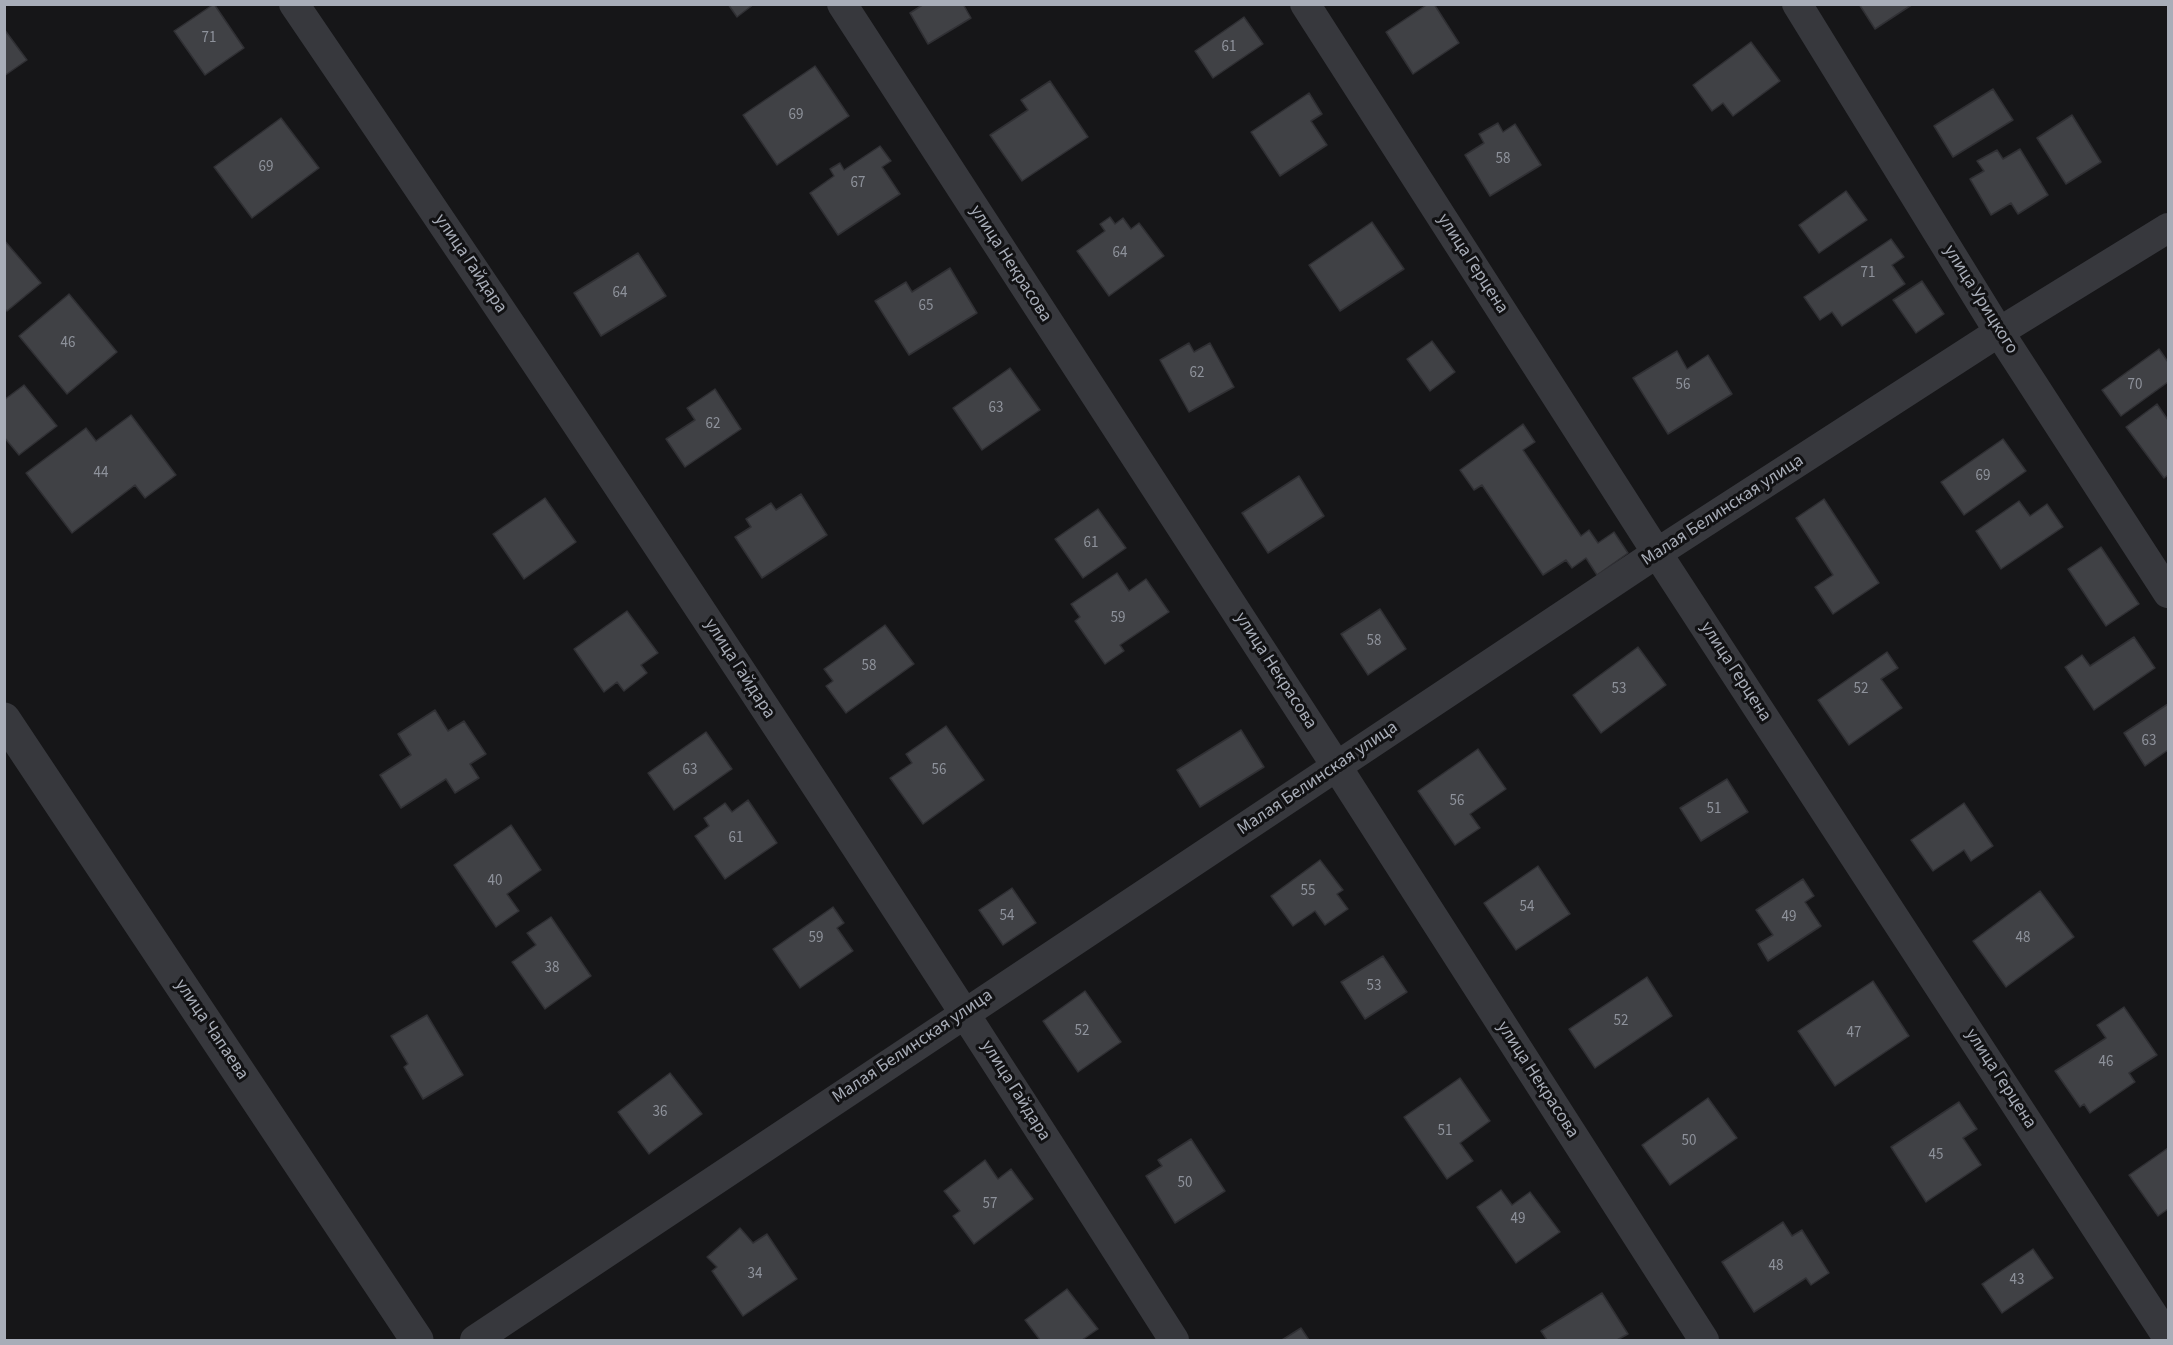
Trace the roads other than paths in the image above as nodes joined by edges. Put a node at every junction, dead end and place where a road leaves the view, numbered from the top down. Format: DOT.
graph roads {
  1 [pos="294,4"];
  2 [pos="842,4"];
  3 [pos="1305,4"];
  4 [pos="1797,4"];
  5 [pos="2169,228"];
  6 [pos="1999,332"];
  7 [pos="1657,553"];
  8 [pos="2169,593"];
  9 [pos="4,719"];
  10 [pos="1337,767"];
  11 [pos="966,1012"];
  12 [pos="2169,1338"];
  13 [pos="417,1341"];
  14 [pos="475,1341"];
  15 [pos="1174,1341"];
  16 [pos="1704,1341"];
  1 -- 11 [label="street, улица Гайдара"];
  2 -- 10 [label="street, улица Некрасова"];
  3 -- 7 [label="street, улица Герцена"];
  4 -- 6 [label="street, улица Урицкого"];
  5 -- 6 [label="street, Малая Белинская улица"];
  6 -- 7 [label="street, Малая Белинская улица"];
  6 -- 8 [label="street, улица Урицкого"];
  7 -- 10 [label="street, Малая Белинская улица"];
  7 -- 12 [label="street, улица Герцена"];
  9 -- 13 [label="street, улица Чапаева"];
  10 -- 11 [label="street, Малая Белинская улица"];
  10 -- 16 [label="street, улица Некрасова"];
  11 -- 14 [label="street, Малая Белинская улица"];
  11 -- 15 [label="street, улица Гайдара"];
}
